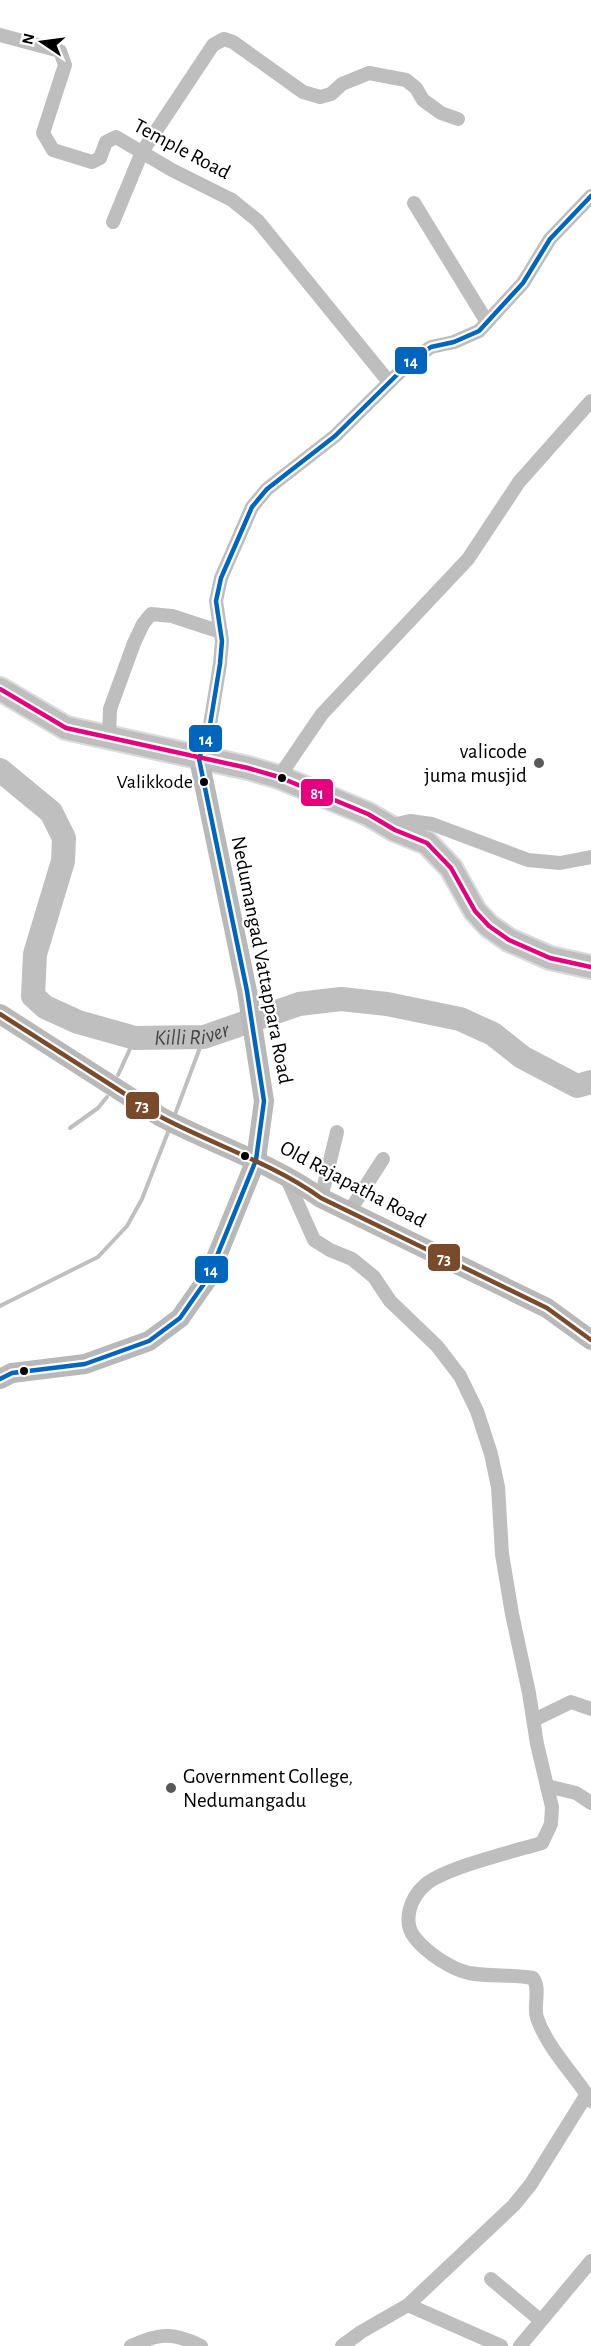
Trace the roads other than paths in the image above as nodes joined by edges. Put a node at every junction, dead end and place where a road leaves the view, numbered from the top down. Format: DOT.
graph roads {
  1 [pos="0,35"];
  2 [pos="458,119"];
  3 [pos="142,152"];
  4 [pos="591,196"];
  5 [pos="414,203"];
  6 [pos="113,222"];
  7 [pos="487,322"];
  8 [pos="389,382"];
  9 [pos="591,400"];
  10 [pos="221,632"];
  11 [pos="0,688"];
  12 [pos="109,738"];
  13 [pos="199,759"];
  14 [pos="279,777"];
  15 [pos="387,826"];
  16 [pos="591,857"];
  17 [pos="591,967"];
  18 [pos="0,1014"];
  19 [pos="337,1132"];
  20 [pos="383,1159"];
  21 [pos="256,1160"];
  22 [pos="285,1175"];
  23 [pos="321,1198"];
  24 [pos="349,1212"];
  25 [pos="591,1341"];
  26 [pos="0,1379"];
  27 [pos="591,1709"];
  28 [pos="534,1720"];
  29 [pos="547,1786"];
  30 [pos="591,1803"];
  31 [pos="589,2097"];
  32 [pos="591,2261"];
  33 [pos="491,2279"];
  34 [pos="408,2305"];
  35 [pos="540,2320"];
  36 [pos="131,2346"];
  37 [pos="201,2346"];
  38 [pos="342,2346"];
  39 [pos="501,2346"];
  40 [pos="520,2346"];
  1 -- 3 [label="street, Temple Road"];
  2 -- 3 [label="street"];
  3 -- 6 [label="street"];
  3 -- 8 [label="street, Temple Road"];
  4 -- 7 [label="street"];
  5 -- 7 [label="street"];
  7 -- 8 [label="street"];
  8 -- 10 [label="street"];
  9 -- 14 [label="street"];
  10 -- 12 [label="street"];
  10 -- 13 [label="street"];
  11 -- 12 [label="main road"];
  12 -- 13 [label="main road"];
  13 -- 14 [label="main road"];
  13 -- 21 [label="main road, Nedumangad Vattappara Road"];
  14 -- 15 [label="main road"];
  15 -- 16 [label="street"];
  15 -- 17 [label="main road"];
  18 -- 21 [label="main road, Old Rajapatha Road"];
  19 -- 23 [label="street"];
  20 -- 24 [label="street"];
  21 -- 22 [label="main road, Old Rajapatha Road"];
  21 -- 26 [label="main road, Nedumangad Vattappara Road"];
  22 -- 23 [label="main road, Old Rajapatha Road"];
  22 -- 28 [label="street"];
  23 -- 24 [label="main road, Old Rajapatha Road"];
  24 -- 25 [label="main road, Old Rajapatha Road"];
  27 -- 28 [label="street"];
  28 -- 29 [label="street"];
  29 -- 30 [label="street"];
  29 -- 31 [label="street"];
  31 -- 34 [label="street"];
  32 -- 35 [label="street"];
  33 -- 35 [label="street"];
  34 -- 38 [label="street"];
  34 -- 39 [label="street"];
  35 -- 40 [label="street"];
  36 -- 37 [label="street"];
}
